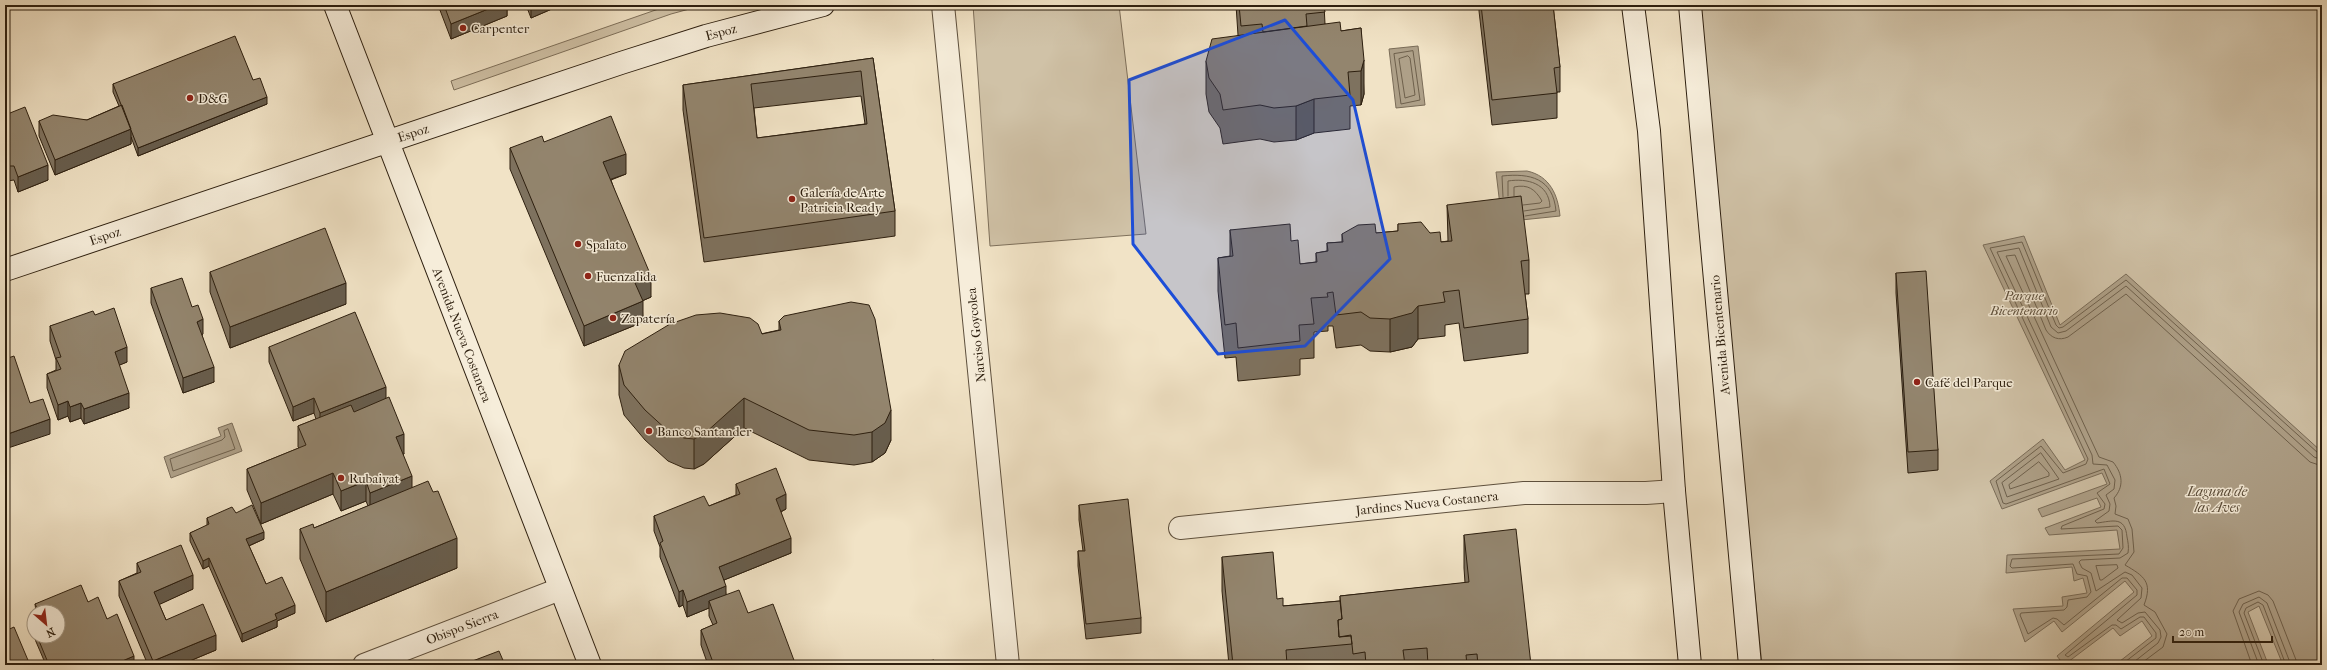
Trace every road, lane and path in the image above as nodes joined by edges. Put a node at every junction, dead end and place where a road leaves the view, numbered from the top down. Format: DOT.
graph roads {
  1 [pos="335,5"];
  2 [pos="823,5"];
  3 [pos="943,5"];
  4 [pos="1633,5"];
  5 [pos="1690,5"];
  6 [pos="388,141"];
  7 [pos="5,270"];
  8 [pos="1674,491"];
  9 [pos="1180,528"];
  10 [pos="560,589"];
  11 [pos="364,665"];
  12 [pos="590,665"];
  13 [pos="1008,665"];
  14 [pos="1690,665"];
  15 [pos="1750,665"];
  1 -- 6 [label="street, Avenida Nueva Costanera"];
  2 -- 6 [label="street, Espoz"];
  3 -- 13 [label="street, Narciso Goycolea"];
  4 -- 8 [label="street"];
  5 -- 15 [label="street, Avenida Bicentenario"];
  6 -- 7 [label="street, Espoz"];
  6 -- 10 [label="street, Avenida Nueva Costanera"];
  8 -- 9 [label="street, Jardines Nueva Costanera"];
  8 -- 14 [label="street"];
  10 -- 11 [label="street, Obispo Sierra"];
  10 -- 12 [label="street, Avenida Nueva Costanera"];
}
